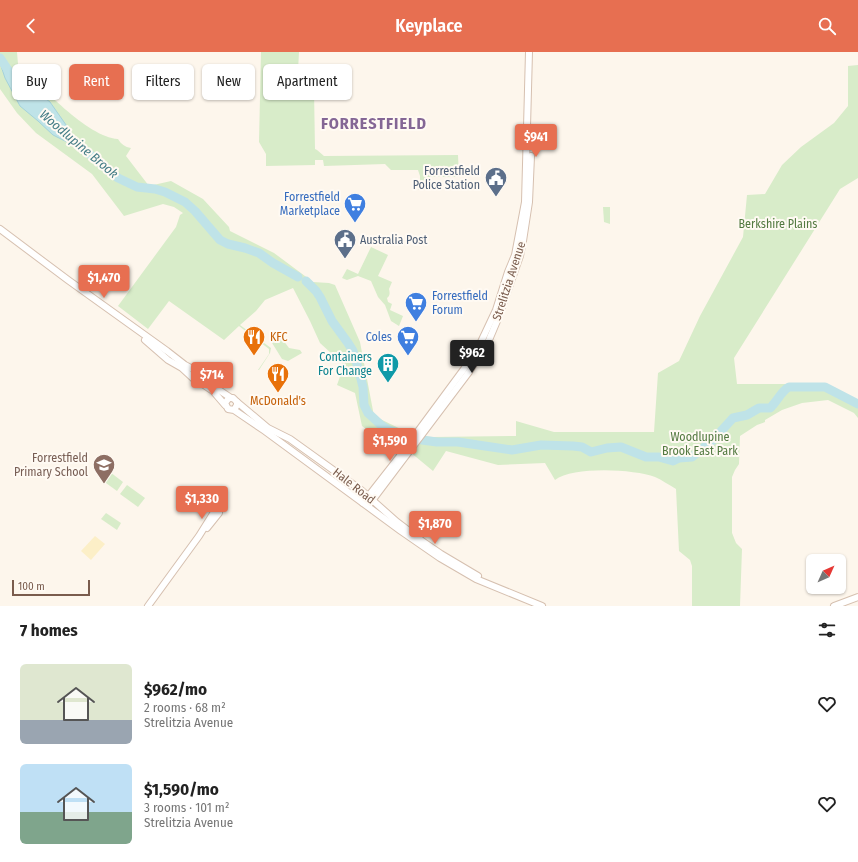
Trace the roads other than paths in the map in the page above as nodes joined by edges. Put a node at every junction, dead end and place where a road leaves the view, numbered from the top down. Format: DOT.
graph roads {
  1 [pos="529,52"];
  2 [pos="529,88"];
  3 [pos="0,229"];
  4 [pos="0,234"];
  5 [pos="198,372"];
  6 [pos="195,380"];
  7 [pos="203,381"];
  8 [pos="231,398"];
  9 [pos="237,402"];
  10 [pos="226,405"];
  11 [pos="234,410"];
  12 [pos="370,498"];
  13 [pos="365,504"];
  14 [pos="199,536"];
  15 [pos="491,585"];
  16 [pos="855,598"];
  17 [pos="148,606"];
  18 [pos="542,606"];
  19 [pos="834,606"];
  20 [pos="855,606"];
  1 -- 2 [label="main road, Strelitzia Avenue"];
  2 -- 12 [label="main road, Strelitzia Avenue"];
  2 -- 12 [label="main road, Strelitzia Avenue"];
  3 -- 5 [label="main road"];
  4 -- 6 [label="main road"];
  5 -- 6 [label="main road"];
  5 -- 7 [label="main road"];
  6 -- 7 [label="main road"];
  7 -- 8 [label="main road"];
  7 -- 10 [label="main road"];
  8 -- 9 [label="main road"];
  8 -- 10 [label="main road"];
  9 -- 11 [label="main road"];
  9 -- 12 [label="main road, Hale Road"];
  10 -- 11 [label="main road"];
  11 -- 13 [label="main road, Hale Road"];
  12 -- 13 [label="main road, Strelitzia Avenue"];
  12 -- 15 [label="main road, Hale Road"];
  13 -- 15 [label="main road, Hale Road"];
  14 -- 17 [label="main road"];
  15 -- 18 [label="main road, Hale Road"];
  16 -- 19 [label="main road"];
  16 -- 20 [label="main road"];
}
